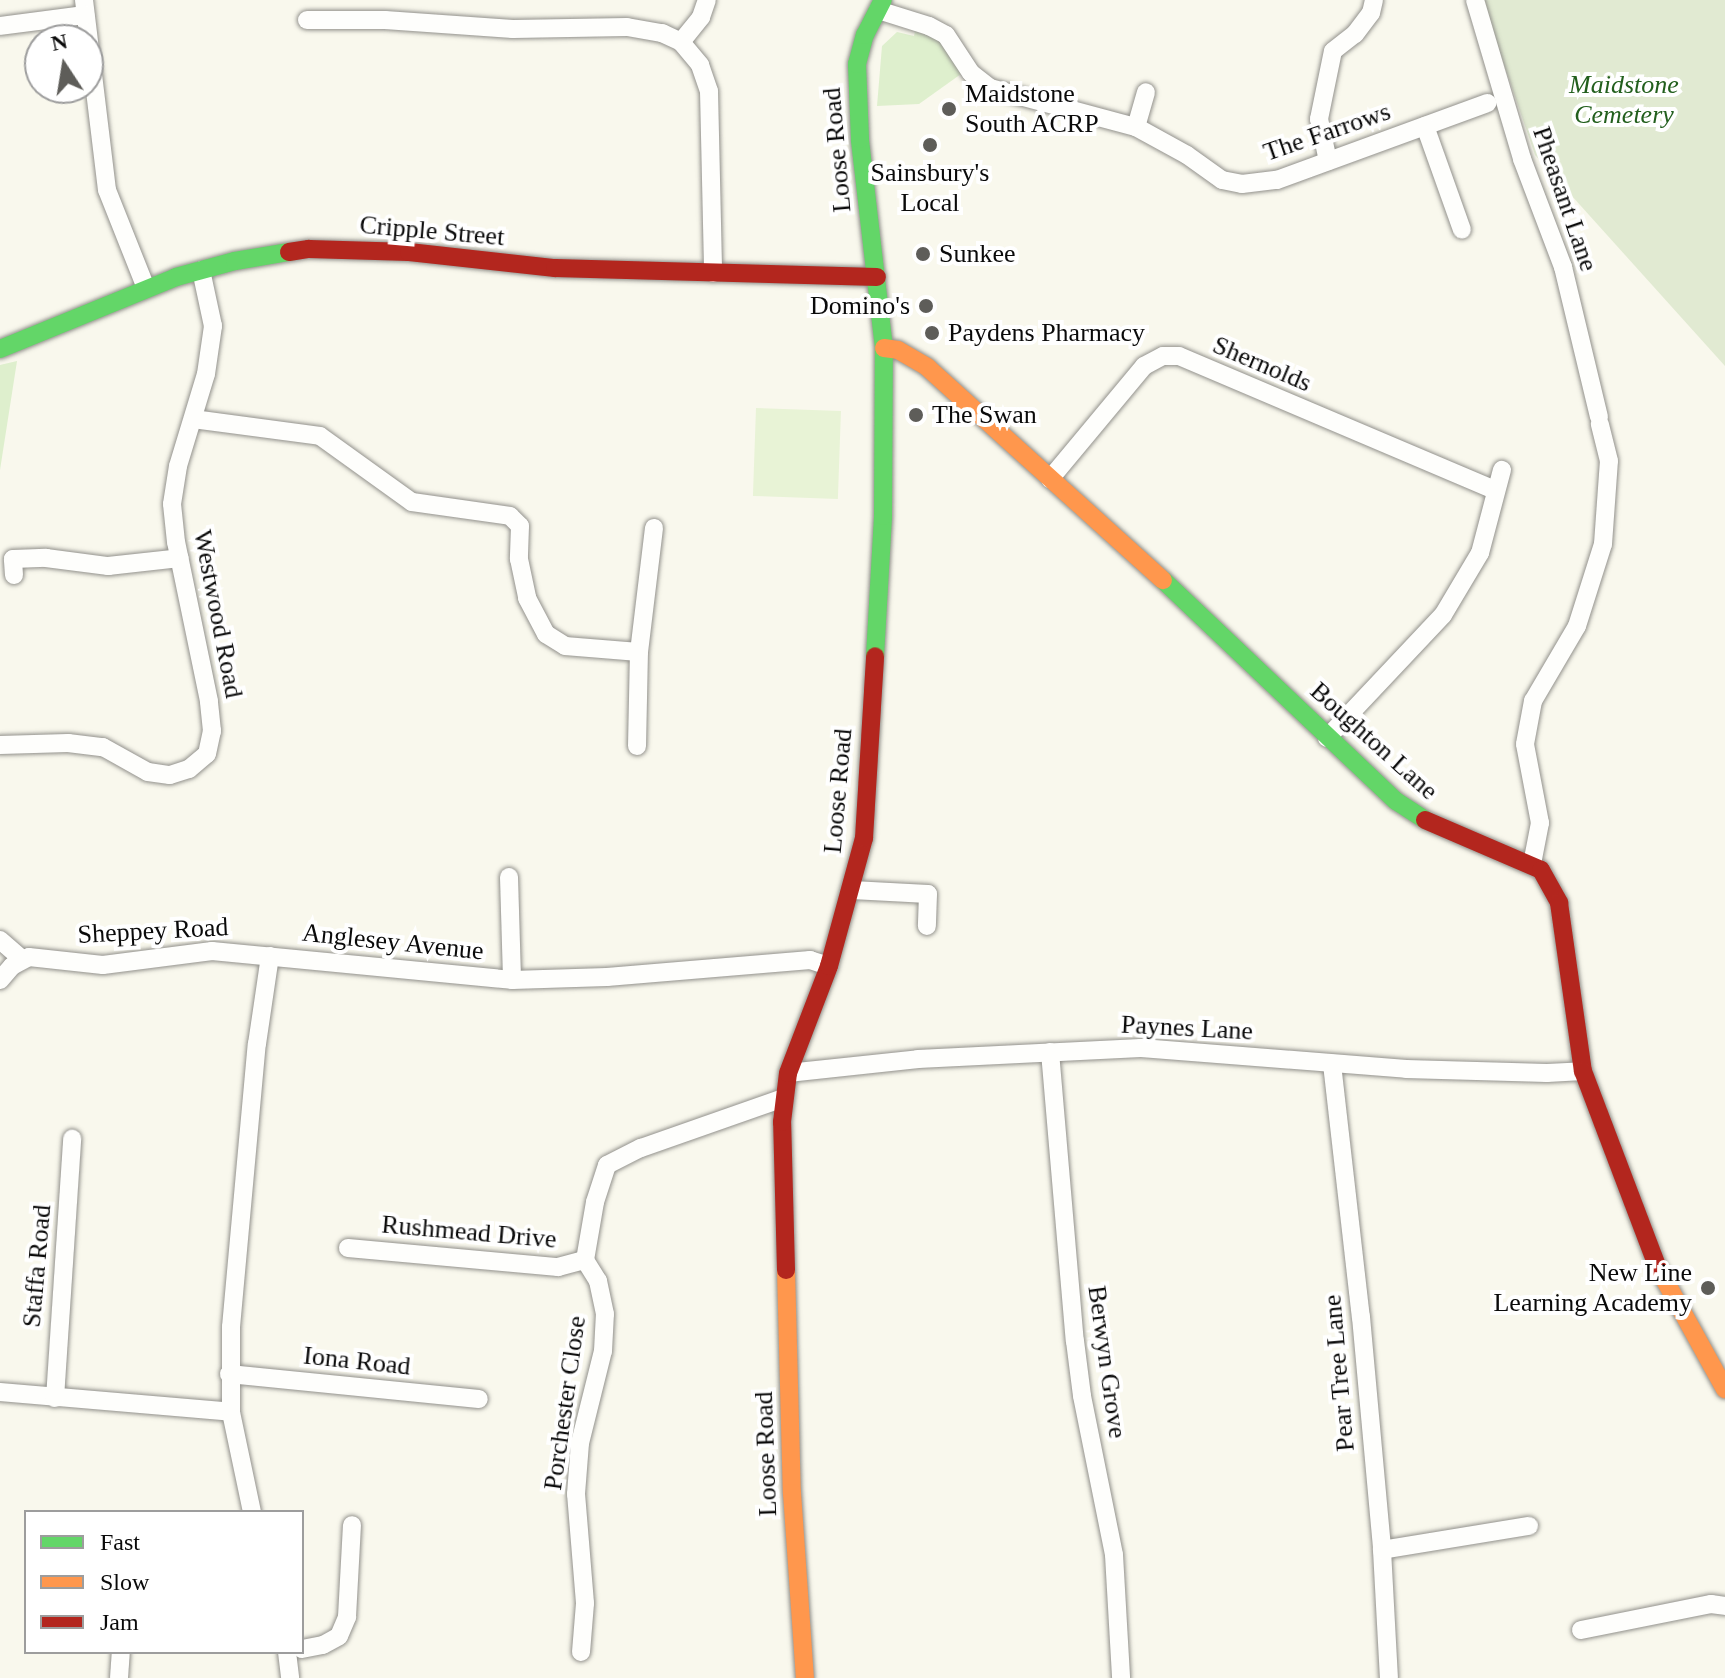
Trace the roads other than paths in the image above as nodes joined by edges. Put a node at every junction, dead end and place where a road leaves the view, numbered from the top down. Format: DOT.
graph roads {
  1 [pos="707,0"];
  2 [pos="1374,0"];
  3 [pos="1475,0"];
  4 [pos="880,5"];
  5 [pos="84,8"];
  6 [pos="307,20"];
  7 [pos="0,26"];
  8 [pos="681,42"];
  9 [pos="1146,92"];
  10 [pos="1487,103"];
  11 [pos="1425,126"];
  12 [pos="1136,127"];
  13 [pos="1328,161"];
  14 [pos="1462,230"];
  15 [pos="201,270"];
  16 [pos="713,273"];
  17 [pos="877,277"];
  18 [pos="146,288"];
  19 [pos="884,348"];
  20 [pos="0,349"];
  21 [pos="193,419"];
  22 [pos="1502,470"];
  23 [pos="1050,479"];
  24 [pos="1494,490"];
  25 [pos="654,528"];
  26 [pos="180,558"];
  27 [pos="14,567"];
  28 [pos="639,652"];
  29 [pos="1327,738"];
  30 [pos="0,745"];
  31 [pos="637,746"];
  32 [pos="1532,864"];
  33 [pos="509,877"];
  34 [pos="852,890"];
  35 [pos="927,926"];
  36 [pos="0,940"];
  37 [pos="270,956"];
  38 [pos="22,959"];
  39 [pos="829,966"];
  40 [pos="0,980"];
  41 [pos="512,980"];
  42 [pos="1050,1052"];
  43 [pos="1332,1064"];
  44 [pos="1583,1071"];
  45 [pos="788,1073"];
  46 [pos="784,1098"];
  47 [pos="72,1139"];
  48 [pos="348,1248"];
  49 [pos="585,1260"];
  50 [pos="229,1374"];
  51 [pos="1725,1389"];
  52 [pos="0,1392"];
  53 [pos="55,1398"];
  54 [pos="479,1399"];
  55 [pos="231,1412"];
  56 [pos="252,1510"];
  57 [pos="352,1525"];
  58 [pos="1529,1526"];
  59 [pos="1382,1550"];
  60 [pos="1725,1606"];
  61 [pos="1581,1630"];
  62 [pos="304,1649"];
  63 [pos="581,1652"];
  64 [pos="121,1654"];
  65 [pos="287,1654"];
  66 [pos="119,1678"];
  67 [pos="290,1678"];
  68 [pos="805,1678"];
  69 [pos="1121,1678"];
  70 [pos="1389,1678"];
  1 -- 8 [label="street"];
  2 -- 13 [label="street"];
  3 -- 32 [label="street, Pheasant Lane"];
  4 -- 12 [label="street, The Farrows"];
  4 -- 17 [label="main road, Loose Road"];
  5 -- 7 [label="street"];
  5 -- 18 [label="street"];
  6 -- 8 [label="street"];
  8 -- 16 [label="street"];
  9 -- 12 [label="street"];
  10 -- 11 [label="street, The Farrows"];
  11 -- 13 [label="street, The Farrows"];
  11 -- 14 [label="street"];
  12 -- 13 [label="street, The Farrows"];
  15 -- 16 [label="main road, Cripple Street"];
  15 -- 18 [label="main road, Cripple Street"];
  15 -- 21 [label="street, Westwood Road"];
  16 -- 17 [label="main road, Cripple Street"];
  17 -- 19 [label="main road, Loose Road"];
  18 -- 20 [label="main road, Cripple Street"];
  19 -- 23 [label="main road, Boughton Lane"];
  19 -- 34 [label="main road, Loose Road"];
  21 -- 26 [label="street, Westwood Road"];
  21 -- 28 [label="street"];
  22 -- 24 [label="street"];
  23 -- 24 [label="street, Shernolds"];
  23 -- 29 [label="main road, Boughton Lane"];
  24 -- 29 [label="street"];
  25 -- 28 [label="street"];
  26 -- 27 [label="street"];
  26 -- 30 [label="street, Westwood Road"];
  28 -- 31 [label="street"];
  29 -- 32 [label="main road, Boughton Lane"];
  32 -- 44 [label="main road"];
  33 -- 41 [label="street"];
  34 -- 35 [label="street"];
  34 -- 39 [label="main road, Loose Road"];
  36 -- 38 [label="street"];
  37 -- 38 [label="street, Sheppey Road"];
  37 -- 41 [label="street, Anglesey Avenue"];
  37 -- 50 [label="street, Anglesey Avenue"];
  38 -- 40 [label="street"];
  39 -- 41 [label="street, Anglesey Avenue"];
  39 -- 45 [label="main road, Loose Road"];
  42 -- 43 [label="street, Paynes Lane"];
  42 -- 45 [label="street, Paynes Lane"];
  42 -- 69 [label="street, Berwyn Grove"];
  43 -- 44 [label="street, Paynes Lane"];
  43 -- 59 [label="street, Pear Tree Lane"];
  44 -- 51 [label="main road"];
  45 -- 46 [label="main road, Loose Road"];
  46 -- 49 [label="street, Rushmead Drive"];
  46 -- 68 [label="main road, Loose Road"];
  47 -- 53 [label="street, Staffa Road"];
  48 -- 49 [label="street, Rushmead Drive"];
  49 -- 63 [label="street, Porchester Close"];
  50 -- 54 [label="street, Iona Road"];
  50 -- 55 [label="street, Anglesey Avenue"];
  52 -- 53 [label="street"];
  53 -- 55 [label="street"];
  55 -- 56 [label="street, Anglesey Avenue"];
  57 -- 62 [label="street"];
  58 -- 59 [label="street"];
  59 -- 70 [label="street, Pear Tree Lane"];
  60 -- 61 [label="street"];
  64 -- 66 [label="street"];
  65 -- 67 [label="street"];
}
